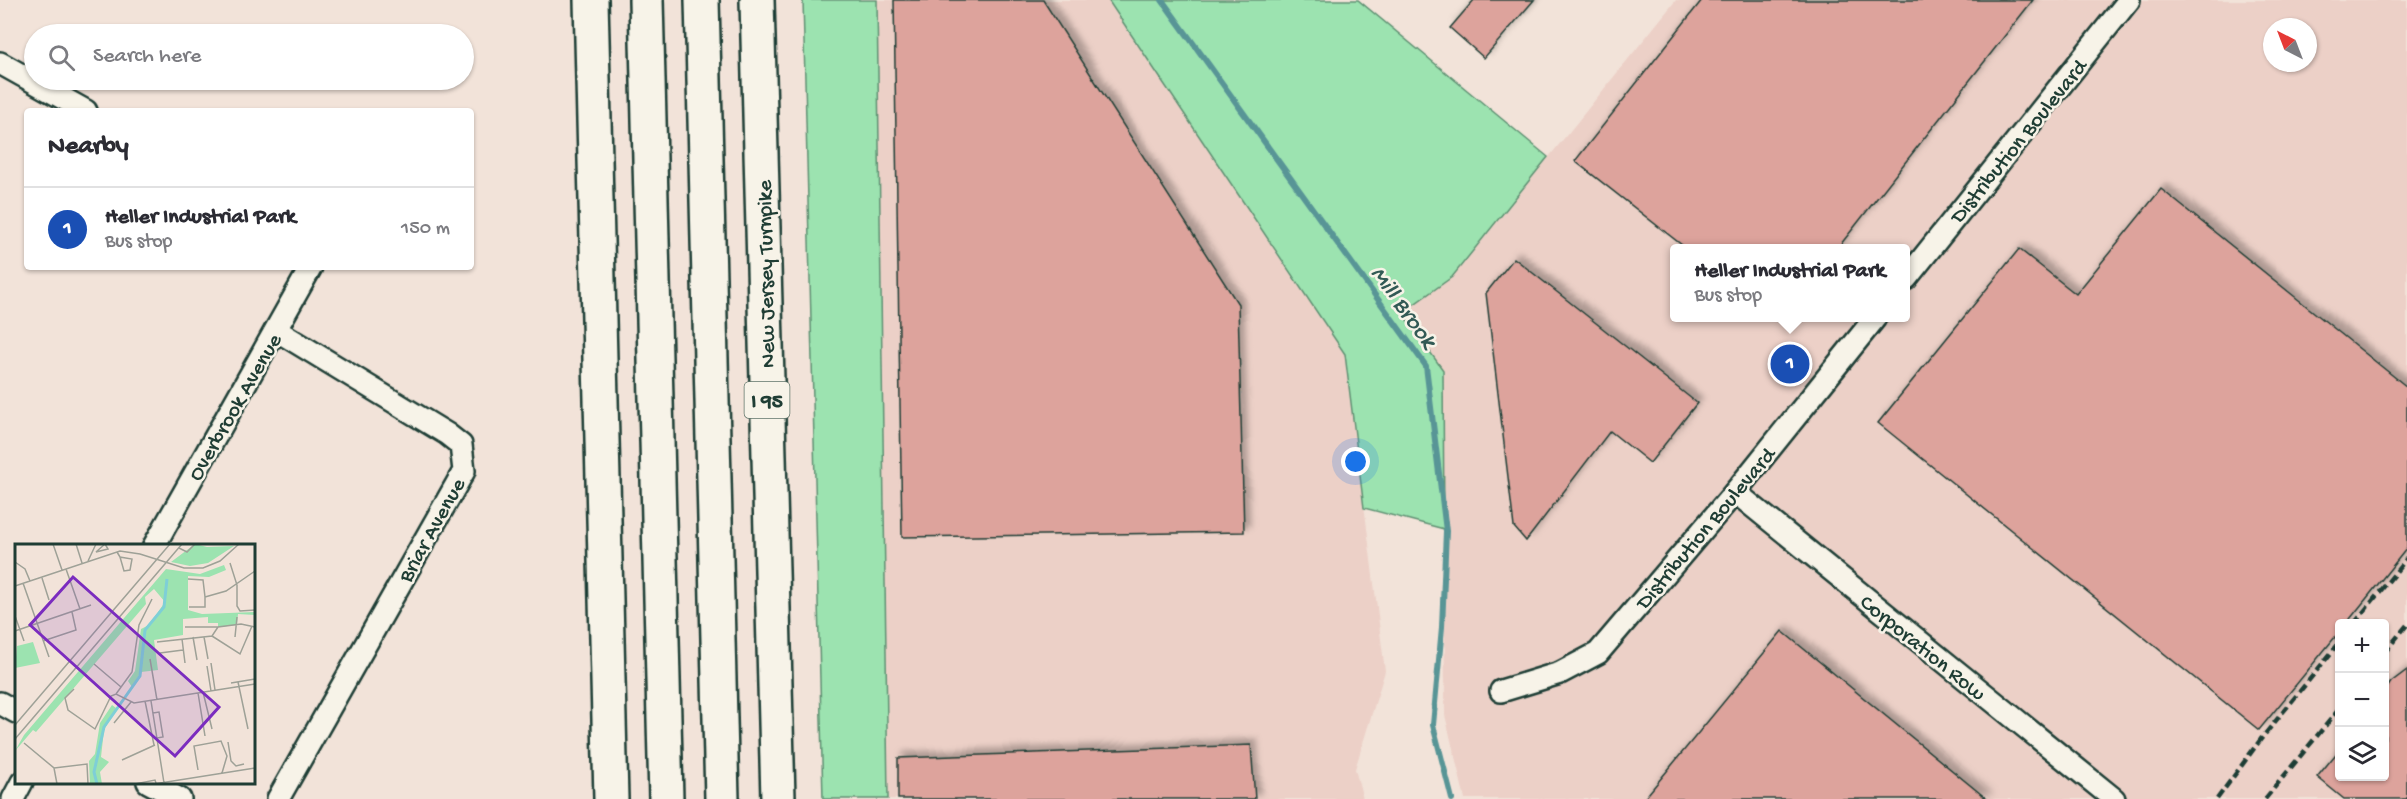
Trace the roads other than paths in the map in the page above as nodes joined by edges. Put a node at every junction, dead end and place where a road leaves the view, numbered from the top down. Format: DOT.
graph roads {
  1 [pos="591,0"];
  2 [pos="646,0"];
  3 [pos="702,0"];
  4 [pos="757,0"];
  5 [pos="2129,0"];
  6 [pos="0,63"];
  7 [pos="24,76"];
  8 [pos="48,90"];
  9 [pos="81,108"];
  10 [pos="309,270"];
  11 [pos="1910,273"];
  12 [pos="1872,322"];
  13 [pos="276,330"];
  14 [pos="1735,492"];
  15 [pos="155,544"];
  16 [pos="1501,691"];
  17 [pos="0,703"];
  18 [pos="15,711"];
  19 [pos="21,784"];
  20 [pos="150,784"];
  21 [pos="13,799"];
  22 [pos="180,799"];
  23 [pos="278,799"];
  24 [pos="611,799"];
  25 [pos="666,799"];
  26 [pos="722,799"];
  27 [pos="778,799"];
  28 [pos="2114,799"];
  1 -- 24 [label="highway"];
  2 -- 25 [label="highway"];
  3 -- 26 [label="highway, I 95"];
  4 -- 27 [label="highway, New Jersey Turnpike / I 95"];
  5 -- 11 [label="street, Distribution Boulevard"];
  6 -- 7 [label="street"];
  8 -- 9 [label="street"];
  10 -- 13 [label="street, Overbrook Avenue"];
  12 -- 14 [label="street, Distribution Boulevard"];
  13 -- 15 [label="street, Overbrook Avenue"];
  13 -- 23 [label="street, Briar Avenue"];
  14 -- 16 [label="street, Distribution Boulevard"];
  14 -- 28 [label="street, Corporation Row"];
  17 -- 18 [label="street"];
  19 -- 21 [label="street"];
  20 -- 22 [label="street"];
}
